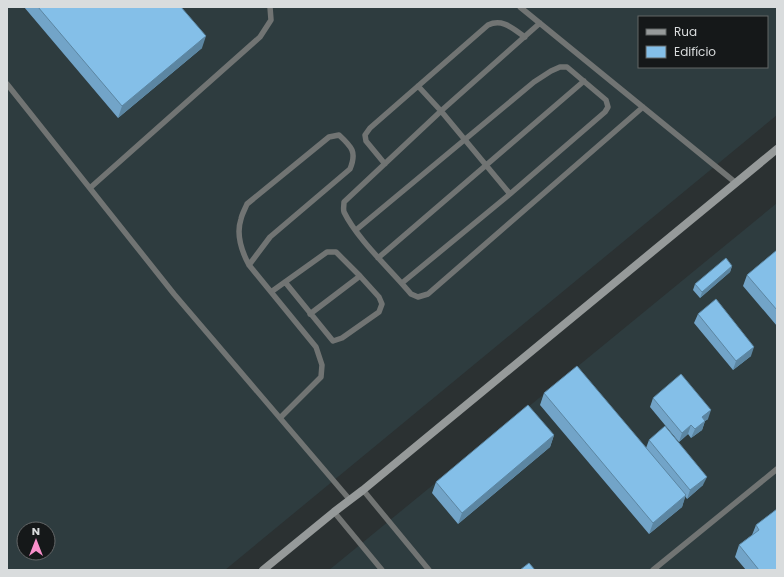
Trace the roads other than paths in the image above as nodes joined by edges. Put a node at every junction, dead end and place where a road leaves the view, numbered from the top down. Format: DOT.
graph roads {
  1 [pos="270,7"];
  2 [pos="520,7"];
  3 [pos="540,24"];
  4 [pos="525,37"];
  5 [pos="584,81"];
  6 [pos="7,84"];
  7 [pos="418,86"];
  8 [pos="643,107"];
  9 [pos="441,111"];
  10 [pos="464,140"];
  11 [pos="777,149"];
  12 [pos="385,164"];
  13 [pos="486,166"];
  14 [pos="736,183"];
  15 [pos="90,188"];
  16 [pos="510,194"];
  17 [pos="356,230"];
  18 [pos="378,258"];
  19 [pos="249,265"];
  20 [pos="360,276"];
  21 [pos="285,282"];
  22 [pos="402,283"];
  23 [pos="271,292"];
  24 [pos="310,314"];
  25 [pos="280,418"];
  26 [pos="777,470"];
  27 [pos="364,490"];
  28 [pos="350,500"];
  29 [pos="334,512"];
  30 [pos="263,570"];
  31 [pos="382,570"];
  32 [pos="429,570"];
  33 [pos="653,570"];
  1 -- 15 [label="lane"];
  2 -- 3 [label="lane"];
  3 -- 4 [label="lane"];
  3 -- 8 [label="lane"];
  4 -- 7 [label="lane"];
  4 -- 9 [label="lane"];
  5 -- 10 [label="lane"];
  5 -- 13 [label="lane"];
  5 -- 16 [label="lane"];
  6 -- 15 [label="lane"];
  7 -- 9 [label="lane"];
  7 -- 12 [label="lane"];
  8 -- 14 [label="lane"];
  8 -- 22 [label="lane"];
  9 -- 10 [label="lane"];
  9 -- 12 [label="lane"];
  10 -- 13 [label="lane"];
  10 -- 17 [label="lane"];
  11 -- 14 [label="main road"];
  12 -- 17 [label="lane"];
  13 -- 16 [label="lane"];
  13 -- 18 [label="lane"];
  14 -- 27 [label="main road"];
  15 -- 25 [label="lane"];
  16 -- 22 [label="lane"];
  17 -- 18 [label="lane"];
  18 -- 22 [label="lane"];
  19 -- 19 [label="lane"];
  19 -- 23 [label="lane"];
  20 -- 21 [label="lane"];
  20 -- 24 [label="lane"];
  20 -- 24 [label="lane"];
  21 -- 23 [label="lane"];
  21 -- 24 [label="lane"];
  23 -- 25 [label="lane"];
  25 -- 28 [label="lane"];
  26 -- 33 [label="lane"];
  27 -- 28 [label="main road"];
  27 -- 32 [label="lane"];
  28 -- 29 [label="main road"];
  29 -- 30 [label="main road"];
  29 -- 31 [label="lane"];
}
